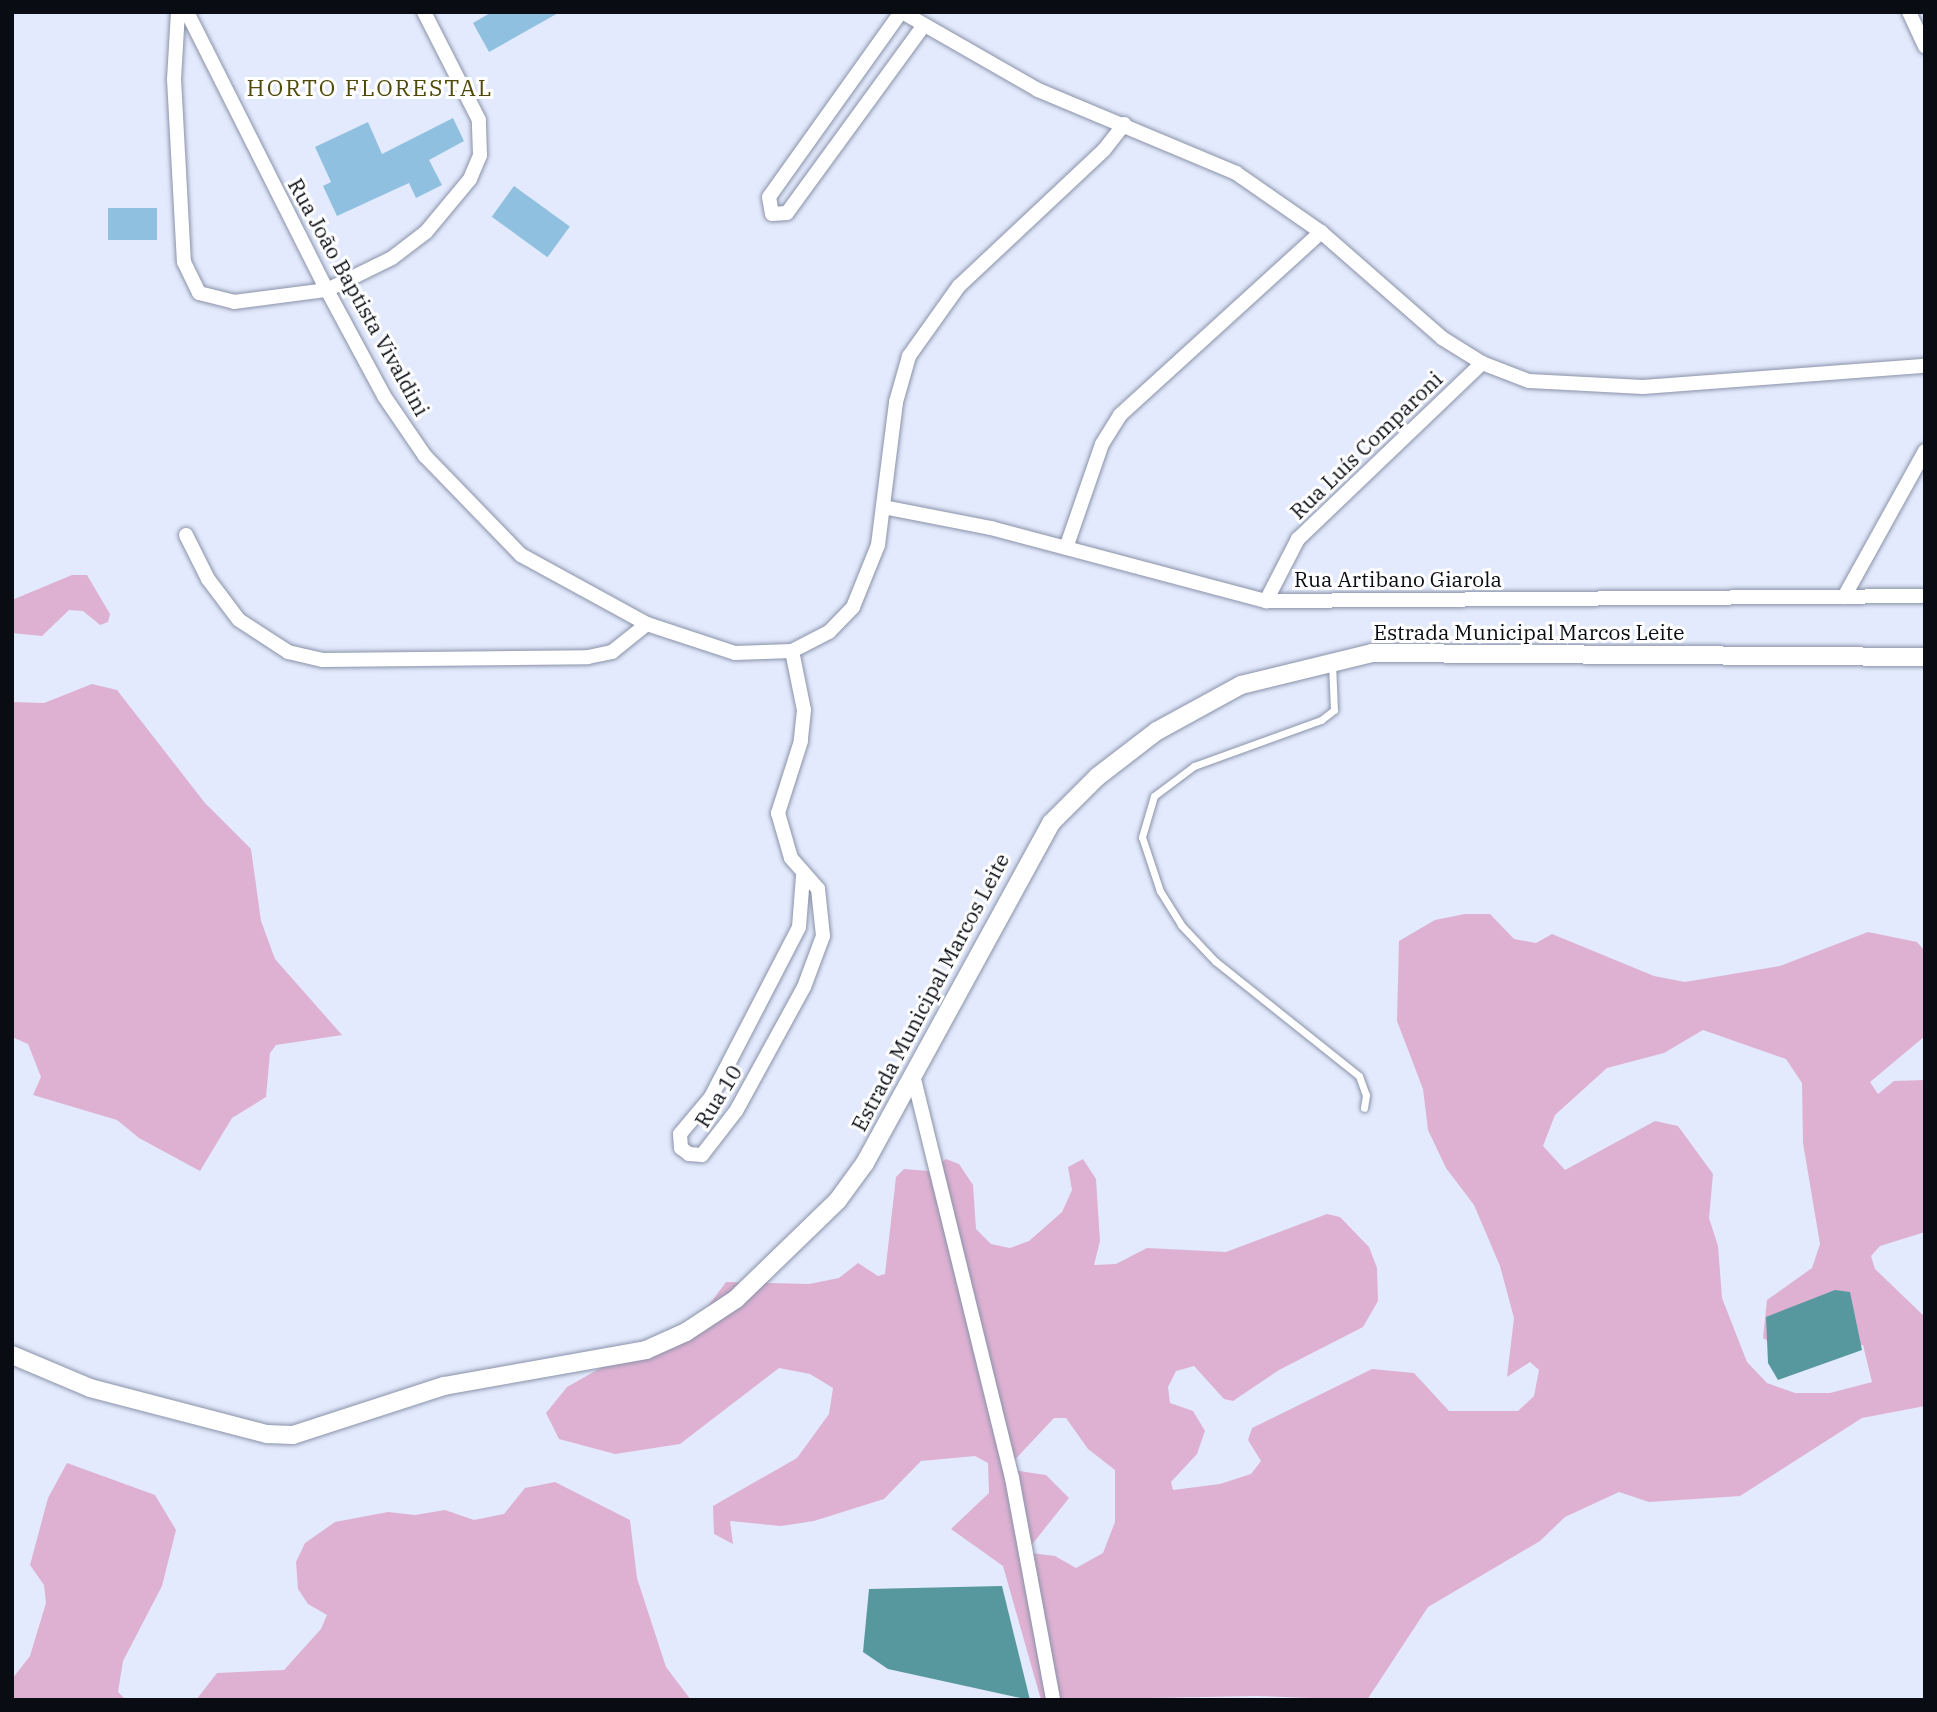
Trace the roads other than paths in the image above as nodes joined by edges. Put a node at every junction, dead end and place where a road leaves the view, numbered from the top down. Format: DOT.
graph roads {
  1 [pos="178,12"];
  2 [pos="187,12"];
  3 [pos="424,12"];
  4 [pos="901,12"];
  5 [pos="1909,12"];
  6 [pos="922,28"];
  7 [pos="1925,47"];
  8 [pos="1124,124"];
  9 [pos="1321,232"];
  10 [pos="327,290"];
  11 [pos="1482,363"];
  12 [pos="1925,366"];
  13 [pos="1925,451"];
  14 [pos="883,507"];
  15 [pos="186,535"];
  16 [pos="1066,548"];
  17 [pos="1925,596"];
  18 [pos="1844,597"];
  19 [pos="1266,601"];
  20 [pos="647,624"];
  21 [pos="792,651"];
  22 [pos="1925,657"];
  23 [pos="1331,659"];
  24 [pos="803,876"];
  25 [pos="800,927"];
  26 [pos="823,936"];
  27 [pos="913,1075"];
  28 [pos="1364,1108"];
  29 [pos="12,1355"];
  30 [pos="1054,1700"];
  1 -- 10 [label="street"];
  2 -- 10 [label="street, Rua João Baptista Vivaldini"];
  3 -- 10 [label="street"];
  4 -- 6 [label="street"];
  4 -- 6 [label="street"];
  5 -- 7 [label="street"];
  6 -- 8 [label="street"];
  8 -- 9 [label="street"];
  8 -- 14 [label="street, Rua João Baptista Vivaldini"];
  9 -- 11 [label="street"];
  9 -- 16 [label="street"];
  10 -- 20 [label="street, Rua João Baptista Vivaldini"];
  11 -- 12 [label="street"];
  11 -- 19 [label="street, Rua Luís Comparoni"];
  13 -- 18 [label="street"];
  14 -- 16 [label="street, Rua Artibano Giarola"];
  14 -- 21 [label="street, Rua João Baptista Vivaldini"];
  15 -- 20 [label="street"];
  16 -- 19 [label="street, Rua Artibano Giarola"];
  17 -- 18 [label="street, Rua Artibano Giarola"];
  18 -- 19 [label="street, Rua Artibano Giarola"];
  20 -- 21 [label="street, Rua João Baptista Vivaldini"];
  21 -- 24 [label="street, Rua 10"];
  22 -- 23 [label="street, Estrada Municipal Marcos Leite"];
  23 -- 27 [label="street, Estrada Municipal Marcos Leite"];
  23 -- 28 [label="lane"];
  24 -- 25 [label="street, Rua 10"];
  24 -- 26 [label="street, Rua 10"];
  25 -- 26 [label="street"];
  25 -- 26 [label="street, Rua 10"];
  27 -- 29 [label="street, Estrada Municipal Marcos Leite"];
  27 -- 30 [label="street"];
}
